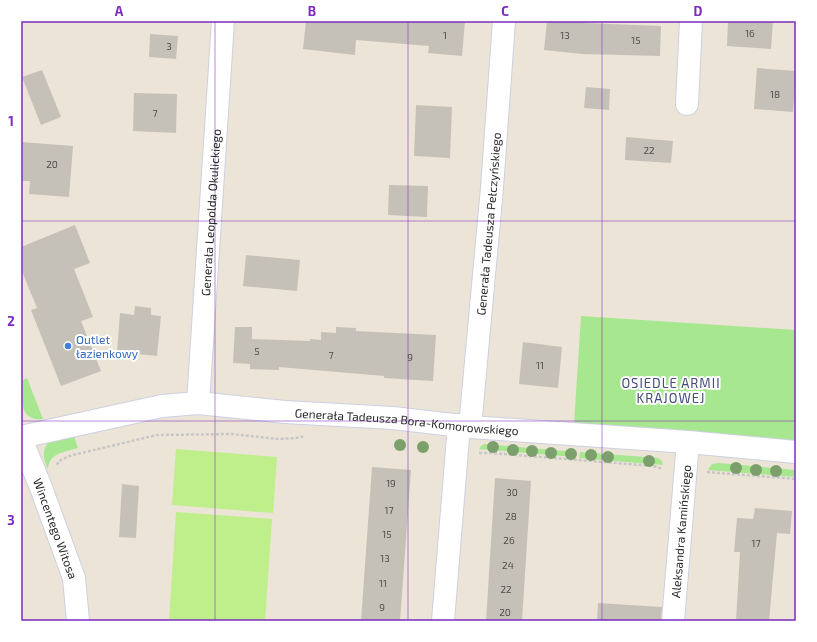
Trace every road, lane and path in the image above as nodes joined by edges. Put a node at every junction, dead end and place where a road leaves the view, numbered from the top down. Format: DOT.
graph roads {
  1 [pos="223,21"];
  2 [pos="504,21"];
  3 [pos="691,21"];
  4 [pos="687,104"];
  5 [pos="198,403"];
  6 [pos="464,426"];
  7 [pos="310,435"];
  8 [pos="21,438"];
  9 [pos="688,442"];
  10 [pos="796,452"];
  11 [pos="456,454"];
  12 [pos="56,467"];
  13 [pos="685,475"];
  14 [pos="796,479"];
  15 [pos="78,621"];
  16 [pos="443,621"];
  17 [pos="673,621"];
  1 -- 5 [label="street, Generała Leopolda Okulickiego"];
  2 -- 6 [label="street, Generała Tadeusza Pełczyńskiego"];
  3 -- 4 [label="street"];
  5 -- 6 [label="street, Generała Tadeusza Bora-Komorowskiego"];
  5 -- 8 [label="street, Generała Tadeusza Bora-Komorowskiego"];
  6 -- 9 [label="street, Generała Tadeusza Bora-Komorowskiego"];
  6 -- 11 [label="street, Generała Tadeusza Pełczyńskiego"];
  7 -- 12 [label="path"];
  8 -- 15 [label="street, Wincentego Witosa"];
  9 -- 10 [label="street, Generała Tadeusza Bora-Komorowskiego"];
  9 -- 13 [label="street, Aleksandra Kamińskiego"];
  11 -- 13 [label="path"];
  11 -- 16 [label="street, Generała Tadeusza Pełczyńskiego"];
  13 -- 14 [label="path"];
  13 -- 17 [label="street, Aleksandra Kamińskiego"];
}
